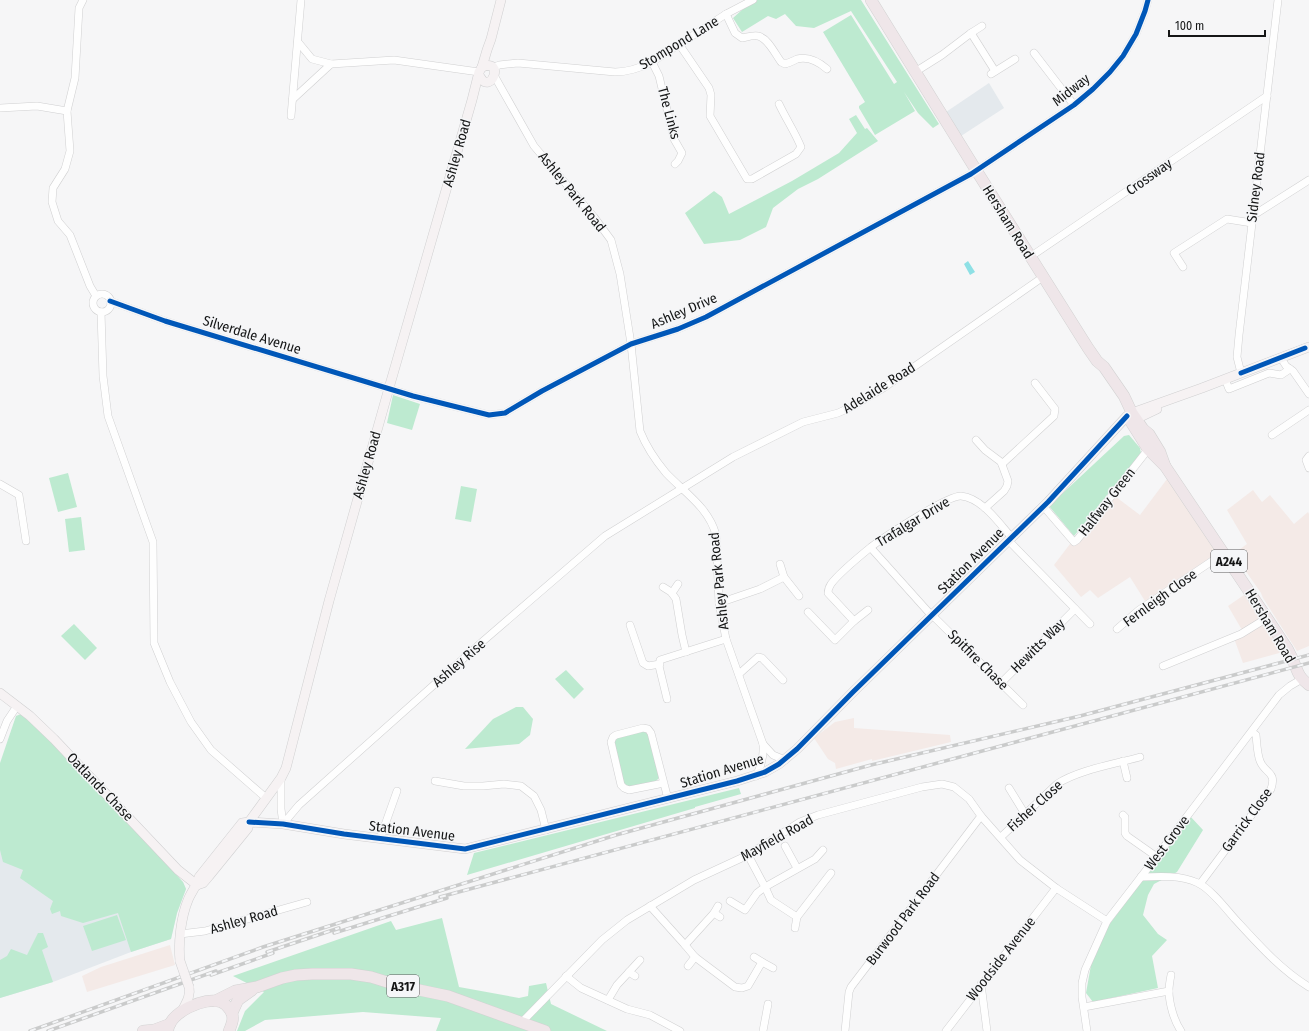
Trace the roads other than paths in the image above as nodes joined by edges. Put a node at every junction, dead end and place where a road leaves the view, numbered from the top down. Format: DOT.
graph roads {
  1 [pos="83,0"];
  2 [pos="301,0"];
  3 [pos="502,0"];
  4 [pos="753,0"];
  5 [pos="871,0"];
  6 [pos="1148,0"];
  7 [pos="1278,0"];
  8 [pos="726,14"];
  9 [pos="982,26"];
  10 [pos="971,33"];
  11 [pos="298,42"];
  12 [pos="679,44"];
  13 [pos="1034,53"];
  14 [pos="1015,59"];
  15 [pos="652,62"];
  16 [pos="331,64"];
  17 [pos="827,69"];
  18 [pos="915,72"];
  19 [pos="487,73"];
  20 [pos="1267,96"];
  21 [pos="292,100"];
  22 [pos="779,104"];
  23 [pos="1074,105"];
  24 [pos="0,108"];
  25 [pos="67,111"];
  26 [pos="291,116"];
  27 [pos="675,164"];
  28 [pos="976,170"];
  29 [pos="1309,180"];
  30 [pos="1252,214"];
  31 [pos="1252,223"];
  32 [pos="1030,257"];
  33 [pos="1183,267"];
  34 [pos="1043,277"];
  35 [pos="96,296"];
  36 [pos="110,301"];
  37 [pos="100,312"];
  38 [pos="631,344"];
  39 [pos="1309,346"];
  40 [pos="1281,358"];
  41 [pos="1290,369"];
  42 [pos="1241,373"];
  43 [pos="1225,379"];
  44 [pos="1035,383"];
  45 [pos="389,388"];
  46 [pos="1309,394"];
  47 [pos="1309,410"];
  48 [pos="1131,417"];
  49 [pos="1272,435"];
  50 [pos="976,440"];
  51 [pos="1151,446"];
  52 [pos="1309,456"];
  53 [pos="1002,464"];
  54 [pos="1309,468"];
  55 [pos="0,484"];
  56 [pos="682,488"];
  57 [pos="1043,506"];
  58 [pos="985,508"];
  59 [pos="1011,539"];
  60 [pos="26,541"];
  61 [pos="871,548"];
  62 [pos="1224,553"];
  63 [pos="780,564"];
  64 [pos="784,577"];
  65 [pos="678,584"];
  66 [pos="663,587"];
  67 [pos="672,593"];
  68 [pos="798,596"];
  69 [pos="719,603"];
  70 [pos="1075,609"];
  71 [pos="868,610"];
  72 [pos="808,612"];
  73 [pos="932,616"];
  74 [pos="1267,618"];
  75 [pos="854,621"];
  76 [pos="1090,624"];
  77 [pos="630,625"];
  78 [pos="1117,629"];
  79 [pos="726,640"];
  80 [pos="686,652"];
  81 [pos="660,664"];
  82 [pos="1163,666"];
  83 [pos="739,674"];
  84 [pos="783,680"];
  85 [pos="1305,682"];
  86 [pos="1001,683"];
  87 [pos="0,693"];
  88 [pos="667,699"];
  89 [pos="1024,705"];
  90 [pos="17,706"];
  91 [pos="1252,732"];
  92 [pos="0,740"];
  93 [pos="763,744"];
  94 [pos="1140,757"];
  95 [pos="786,760"];
  96 [pos="1123,761"];
  97 [pos="756,776"];
  98 [pos="281,778"];
  99 [pos="1127,778"];
  100 [pos="435,781"];
  101 [pos="664,782"];
  102 [pos="1008,788"];
  103 [pos="397,791"];
  104 [pos="266,798"];
  105 [pos="668,799"];
  106 [pos="1026,814"];
  107 [pos="1123,815"];
  108 [pos="981,816"];
  109 [pos="249,822"];
  110 [pos="284,824"];
  111 [pos="546,830"];
  112 [pos="1001,838"];
  113 [pos="380,839"];
  114 [pos="785,846"];
  115 [pos="823,850"];
  116 [pos="748,855"];
  117 [pos="1157,857"];
  118 [pos="796,868"];
  119 [pos="831,873"];
  120 [pos="1141,878"];
  121 [pos="1200,884"];
  122 [pos="197,885"];
  123 [pos="765,887"];
  124 [pos="1056,888"];
  125 [pos="307,902"];
  126 [pos="730,902"];
  127 [pos="650,906"];
  128 [pos="720,917"];
  129 [pos="797,917"];
  130 [pos="1107,921"];
  131 [pos="795,928"];
  132 [pos="180,934"];
  133 [pos="685,945"];
  134 [pos="696,957"];
  135 [pos="754,957"];
  136 [pos="640,960"];
  137 [pos="762,962"];
  138 [pos="688,966"];
  139 [pos="773,968"];
  140 [pos="1171,975"];
  141 [pos="566,976"];
  142 [pos="981,984"];
  143 [pos="257,987"];
  144 [pos="1309,987"];
  145 [pos="190,989"];
  146 [pos="1169,991"];
  147 [pos="972,996"];
  148 [pos="608,1000"];
  149 [pos="210,1001"];
  150 [pos="768,1004"];
  151 [pos="984,1005"];
  152 [pos="1084,1007"];
  153 [pos="182,1011"];
  154 [pos="232,1013"];
  155 [pos="521,1023"];
  156 [pos="169,1027"];
  157 [pos="143,1031"];
  158 [pos="229,1031"];
  159 [pos="545,1031"];
  160 [pos="680,1031"];
  161 [pos="763,1031"];
  162 [pos="845,1031"];
  163 [pos="946,1031"];
  164 [pos="987,1031"];
  165 [pos="1088,1031"];
  166 [pos="1181,1031"];
  1 -- 25 [label="street"];
  2 -- 11 [label="street"];
  3 -- 19 [label="street"];
  4 -- 8 [label="street, Stompond Lane"];
  5 -- 18 [label="main road, Hersham Road / A244"];
  6 -- 23 [label="street, Midway"];
  7 -- 20 [label="street, Sidney Road"];
  8 -- 12 [label="street, Stompond Lane"];
  8 -- 17 [label="street"];
  9 -- 10 [label="street"];
  10 -- 14 [label="street"];
  10 -- 18 [label="street"];
  11 -- 16 [label="street"];
  11 -- 21 [label="street"];
  12 -- 15 [label="street, Stompond Lane"];
  12 -- 22 [label="street"];
  13 -- 23 [label="street"];
  15 -- 19 [label="street, Stompond Lane"];
  15 -- 27 [label="street, The Links"];
  16 -- 19 [label="street"];
  16 -- 21 [label="street"];
  18 -- 28 [label="main road, Hersham Road / A244"];
  19 -- 38 [label="street, Ashley Park Road"];
  19 -- 45 [label="street, Ashley Road"];
  20 -- 30 [label="street, Sidney Road"];
  20 -- 32 [label="street, Crossway"];
  21 -- 26 [label="street"];
  23 -- 28 [label="street, Midway"];
  24 -- 25 [label="street"];
  25 -- 35 [label="street"];
  28 -- 32 [label="main road, Hersham Road / A244"];
  28 -- 38 [label="street, Ashley Drive"];
  29 -- 30 [label="street"];
  30 -- 31 [label="street, Sidney Road"];
  31 -- 33 [label="street"];
  31 -- 42 [label="street, Sidney Road"];
  32 -- 34 [label="main road, Hersham Road / A244"];
  34 -- 48 [label="main road, Hersham Road / A244"];
  34 -- 56 [label="street, Adelaide Road"];
  35 -- 36 [label="street"];
  35 -- 37 [label="street"];
  36 -- 37 [label="street"];
  36 -- 45 [label="street, Silverdale Avenue"];
  37 -- 104 [label="street"];
  38 -- 45 [label="street, Ashley Drive"];
  38 -- 56 [label="street, Ashley Park Road"];
  39 -- 40 [label="street, Station Avenue"];
  40 -- 41 [label="street"];
  40 -- 42 [label="street, Station Avenue"];
  41 -- 43 [label="street"];
  41 -- 46 [label="street"];
  42 -- 43 [label="street, Station Avenue"];
  43 -- 48 [label="street, Station Avenue"];
  44 -- 53 [label="street"];
  45 -- 98 [label="street, Ashley Road"];
  47 -- 49 [label="street"];
  48 -- 51 [label="main road, Hersham Road / A244"];
  48 -- 57 [label="street, Station Avenue"];
  50 -- 53 [label="street"];
  51 -- 57 [label="street, Halfway Green"];
  51 -- 62 [label="main road, Hersham Road / A244"];
  52 -- 54 [label="street"];
  53 -- 58 [label="street"];
  55 -- 60 [label="street"];
  56 -- 69 [label="street, Ashley Park Road"];
  56 -- 110 [label="street, Ashley Rise"];
  57 -- 59 [label="street, Station Avenue"];
  58 -- 59 [label="street, Trafalgar Drive"];
  58 -- 61 [label="street, Trafalgar Drive"];
  59 -- 70 [label="street, Trafalgar Drive"];
  59 -- 73 [label="street, Station Avenue"];
  61 -- 73 [label="street, Spitfire Chase"];
  61 -- 75 [label="street"];
  62 -- 74 [label="main road, Hersham Road / A244"];
  62 -- 78 [label="street, Fernleigh Close"];
  63 -- 64 [label="street"];
  64 -- 68 [label="street"];
  64 -- 69 [label="street"];
  65 -- 67 [label="street"];
  66 -- 67 [label="street"];
  67 -- 80 [label="street"];
  69 -- 79 [label="street, Ashley Park Road"];
  70 -- 76 [label="street, Trafalgar Drive"];
  70 -- 86 [label="street, Hewitts Way"];
  71 -- 75 [label="street"];
  72 -- 75 [label="street"];
  73 -- 86 [label="street, Spitfire Chase"];
  73 -- 95 [label="street, Station Avenue"];
  74 -- 82 [label="street"];
  74 -- 85 [label="main road, Hersham Road / A244"];
  77 -- 81 [label="street"];
  79 -- 80 [label="street"];
  79 -- 83 [label="street, Ashley Park Road"];
  80 -- 81 [label="street"];
  81 -- 88 [label="street"];
  83 -- 84 [label="street"];
  83 -- 93 [label="street, Ashley Park Road"];
  85 -- 91 [label="street, West Grove"];
  86 -- 89 [label="street, Spitfire Chase"];
  87 -- 90 [label="street, Oatlands Chase"];
  90 -- 92 [label="street"];
  90 -- 122 [label="street, Oatlands Chase"];
  91 -- 117 [label="street, West Grove"];
  91 -- 121 [label="street, Garrick Close"];
  93 -- 95 [label="street"];
  93 -- 97 [label="street, Ashley Park Road"];
  94 -- 96 [label="street, Fisher Close"];
  95 -- 97 [label="street, Station Avenue"];
  96 -- 99 [label="street"];
  96 -- 106 [label="street, Fisher Close"];
  97 -- 105 [label="street, Station Avenue"];
  98 -- 104 [label="street, Ashley Road"];
  98 -- 110 [label="street"];
  100 -- 111 [label="street"];
  101 -- 101 [label="street"];
  101 -- 105 [label="street"];
  102 -- 106 [label="street"];
  103 -- 113 [label="street"];
  104 -- 109 [label="street, Ashley Road"];
  105 -- 111 [label="street, Station Avenue"];
  106 -- 112 [label="street, Fisher Close"];
  107 -- 117 [label="street"];
  108 -- 112 [label="street, Mayfield Road"];
  108 -- 116 [label="street, Mayfield Road"];
  108 -- 162 [label="street, Burwood Park Road"];
  109 -- 110 [label="street, Station Avenue"];
  109 -- 122 [label="street, Ashley Road"];
  110 -- 113 [label="street, Station Avenue"];
  111 -- 113 [label="street, Station Avenue"];
  112 -- 124 [label="street, Mayfield Road"];
  114 -- 118 [label="street"];
  115 -- 118 [label="street"];
  116 -- 123 [label="street"];
  116 -- 127 [label="street, Mayfield Road"];
  117 -- 120 [label="street, West Grove"];
  118 -- 123 [label="street"];
  119 -- 129 [label="street"];
  120 -- 121 [label="street"];
  120 -- 130 [label="street, West Grove"];
  121 -- 144 [label="street"];
  122 -- 132 [label="street, Ashley Road"];
  123 -- 126 [label="street"];
  123 -- 129 [label="street"];
  124 -- 130 [label="street, Mayfield Road"];
  124 -- 142 [label="street, Woodside Avenue"];
  125 -- 132 [label="street, Ashley Road"];
  127 -- 133 [label="street"];
  127 -- 141 [label="street, Mayfield Road"];
  128 -- 133 [label="street"];
  129 -- 131 [label="street"];
  130 -- 152 [label="street, West Grove"];
  132 -- 145 [label="street, Ashley Road, bridge"];
  133 -- 134 [label="street"];
  134 -- 137 [label="street"];
  134 -- 138 [label="street"];
  135 -- 137 [label="street"];
  136 -- 148 [label="street"];
  137 -- 139 [label="street"];
  140 -- 146 [label="street"];
  141 -- 148 [label="street"];
  141 -- 155 [label="street, Mayfield Road"];
  142 -- 147 [label="street, Woodside Avenue"];
  142 -- 151 [label="street"];
  143 -- 149 [label="main road, A317"];
  143 -- 154 [label="main road, A317"];
  143 -- 155 [label="main road, A317"];
  145 -- 149 [label="street"];
  145 -- 153 [label="street"];
  146 -- 152 [label="street"];
  146 -- 166 [label="street"];
  147 -- 151 [label="street"];
  147 -- 163 [label="street, Woodside Avenue"];
  148 -- 160 [label="street"];
  149 -- 153 [label="main road"];
  149 -- 154 [label="main road"];
  150 -- 161 [label="street"];
  151 -- 164 [label="street"];
  152 -- 165 [label="street, West Grove"];
  153 -- 156 [label="main road"];
  154 -- 158 [label="main road"];
  155 -- 159 [label="main road, A317"];
  156 -- 157 [label="main road"];
}
